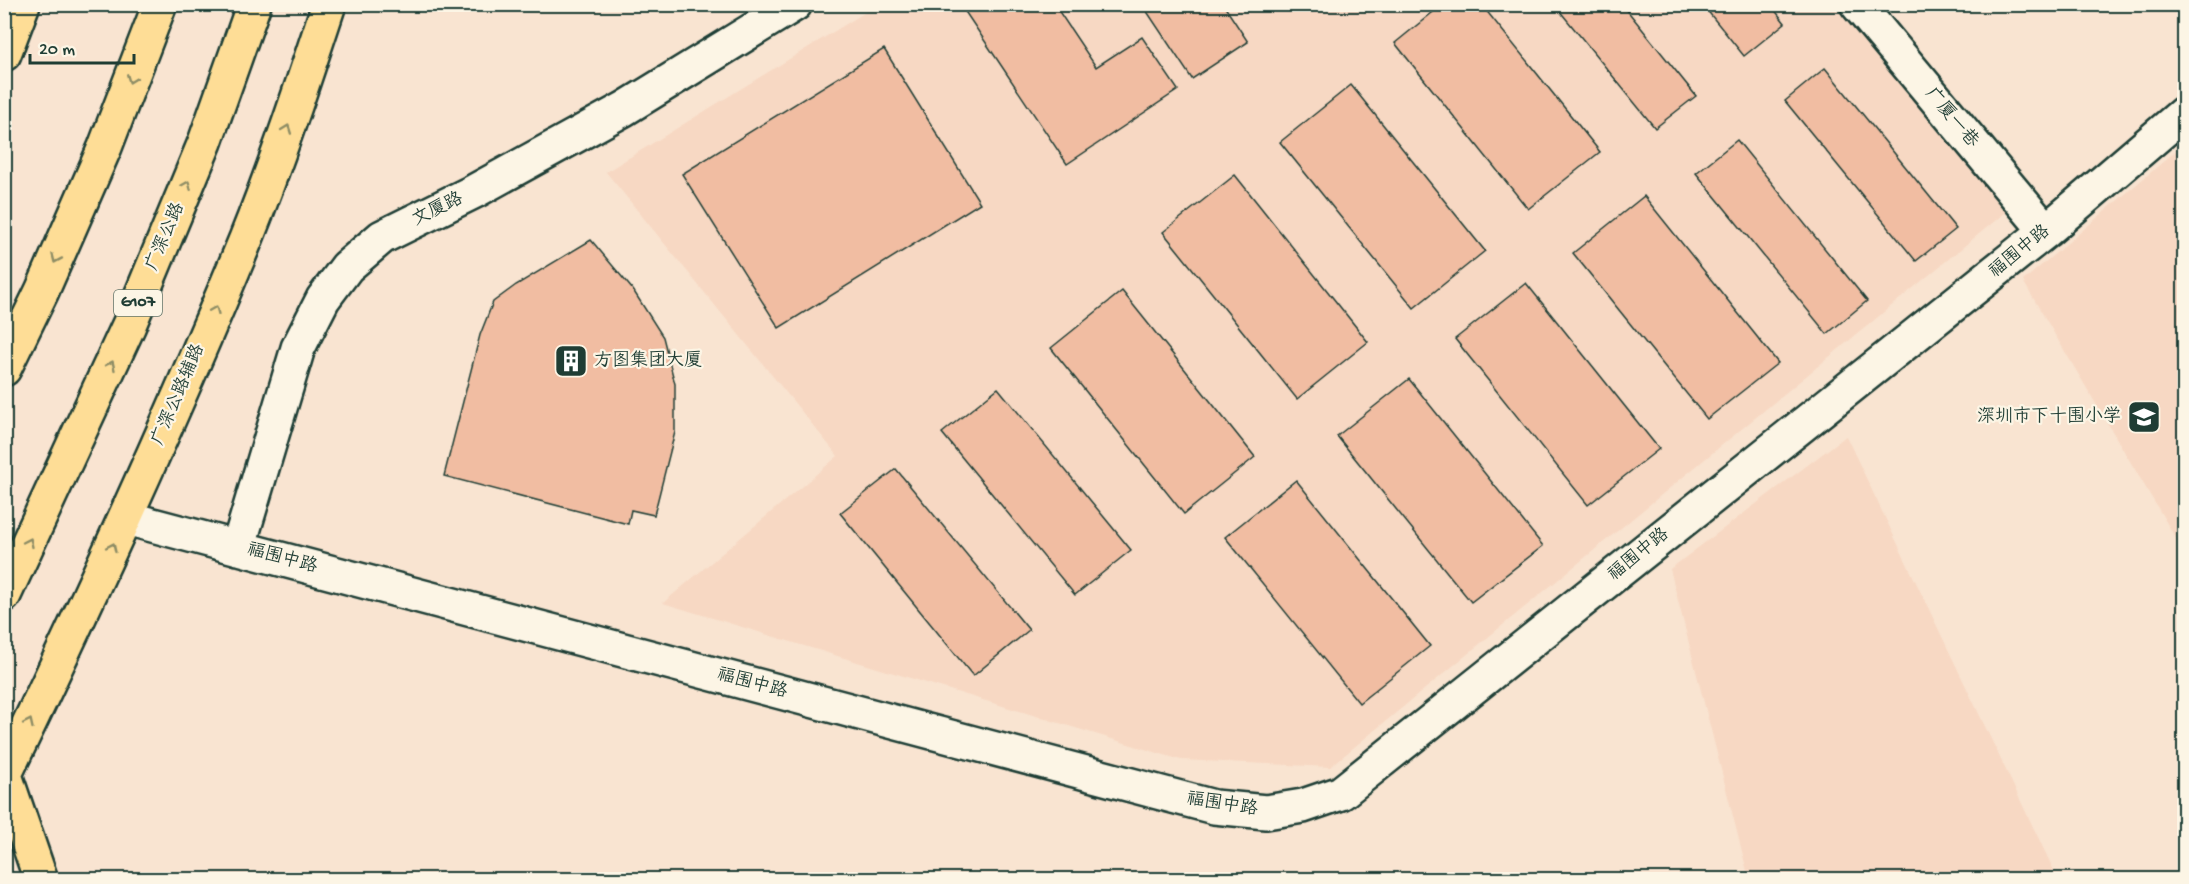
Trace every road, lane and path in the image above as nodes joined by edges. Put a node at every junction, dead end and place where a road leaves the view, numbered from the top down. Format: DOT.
graph roads {
  1 [pos="23,4"];
  2 [pos="160,4"];
  3 [pos="254,4"];
  4 [pos="329,4"];
  5 [pos="795,4"];
  6 [pos="1857,4"];
  7 [pos="4,54"];
  8 [pos="2184,113"];
  9 [pos="2046,231"];
  10 [pos="4,369"];
  11 [pos="126,518"];
  12 [pos="238,548"];
  13 [pos="4,595"];
  14 [pos="5,776"];
  15 [pos="41,879"];
  1 -- 7 [label="main road"];
  2 -- 10 [label="main road, one-way"];
  13 -- 3 [label="main road, 广深公路 / G107, one-way"];
  11 -- 4 [label="main road, 广深公路辅路, one-way"];
  5 -- 12 [label="street, 文厦路"];
  6 -- 9 [label="street, 广厦一巷"];
  8 -- 9 [label="street, 福围中路"];
  9 -- 12 [label="street, 福围中路"];
  11 -- 12 [label="street, 福围中路"];
  14 -- 11 [label="main road, 广深公路辅路, one-way"];
  14 -- 15 [label="main road"];
}
